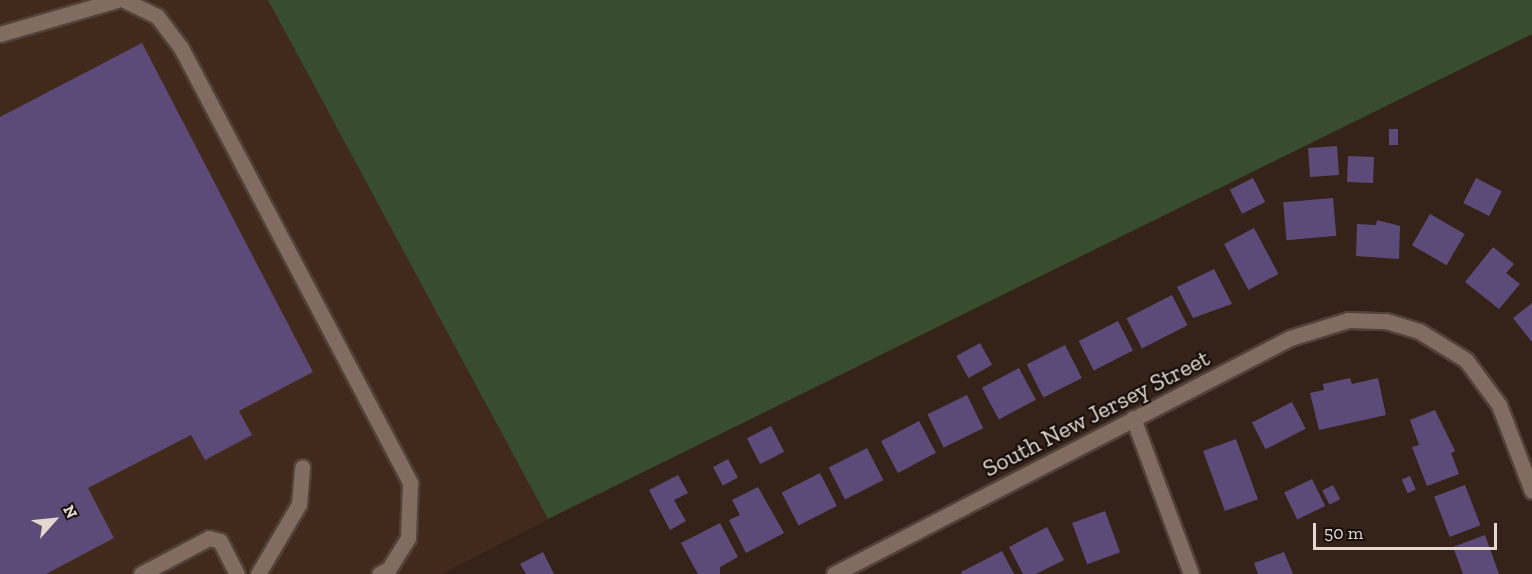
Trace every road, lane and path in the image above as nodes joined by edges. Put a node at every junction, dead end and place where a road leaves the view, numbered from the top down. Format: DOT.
graph roads {
  1 [pos="117,0"];
  2 [pos="124,0"];
  3 [pos="0,34"];
  4 [pos="1133,418"];
  5 [pos="302,467"];
  6 [pos="1532,491"];
  7 [pos="141,574"];
  8 [pos="237,574"];
  9 [pos="258,574"];
  10 [pos="379,574"];
  11 [pos="834,574"];
  12 [pos="1191,574"];
  1 -- 3 [label="street"];
  2 -- 10 [label="street"];
  4 -- 6 [label="street, South New Jersey Street"];
  4 -- 11 [label="street, South New Jersey Street"];
  4 -- 12 [label="street"];
  5 -- 9 [label="street"];
  7 -- 8 [label="street"];
}
